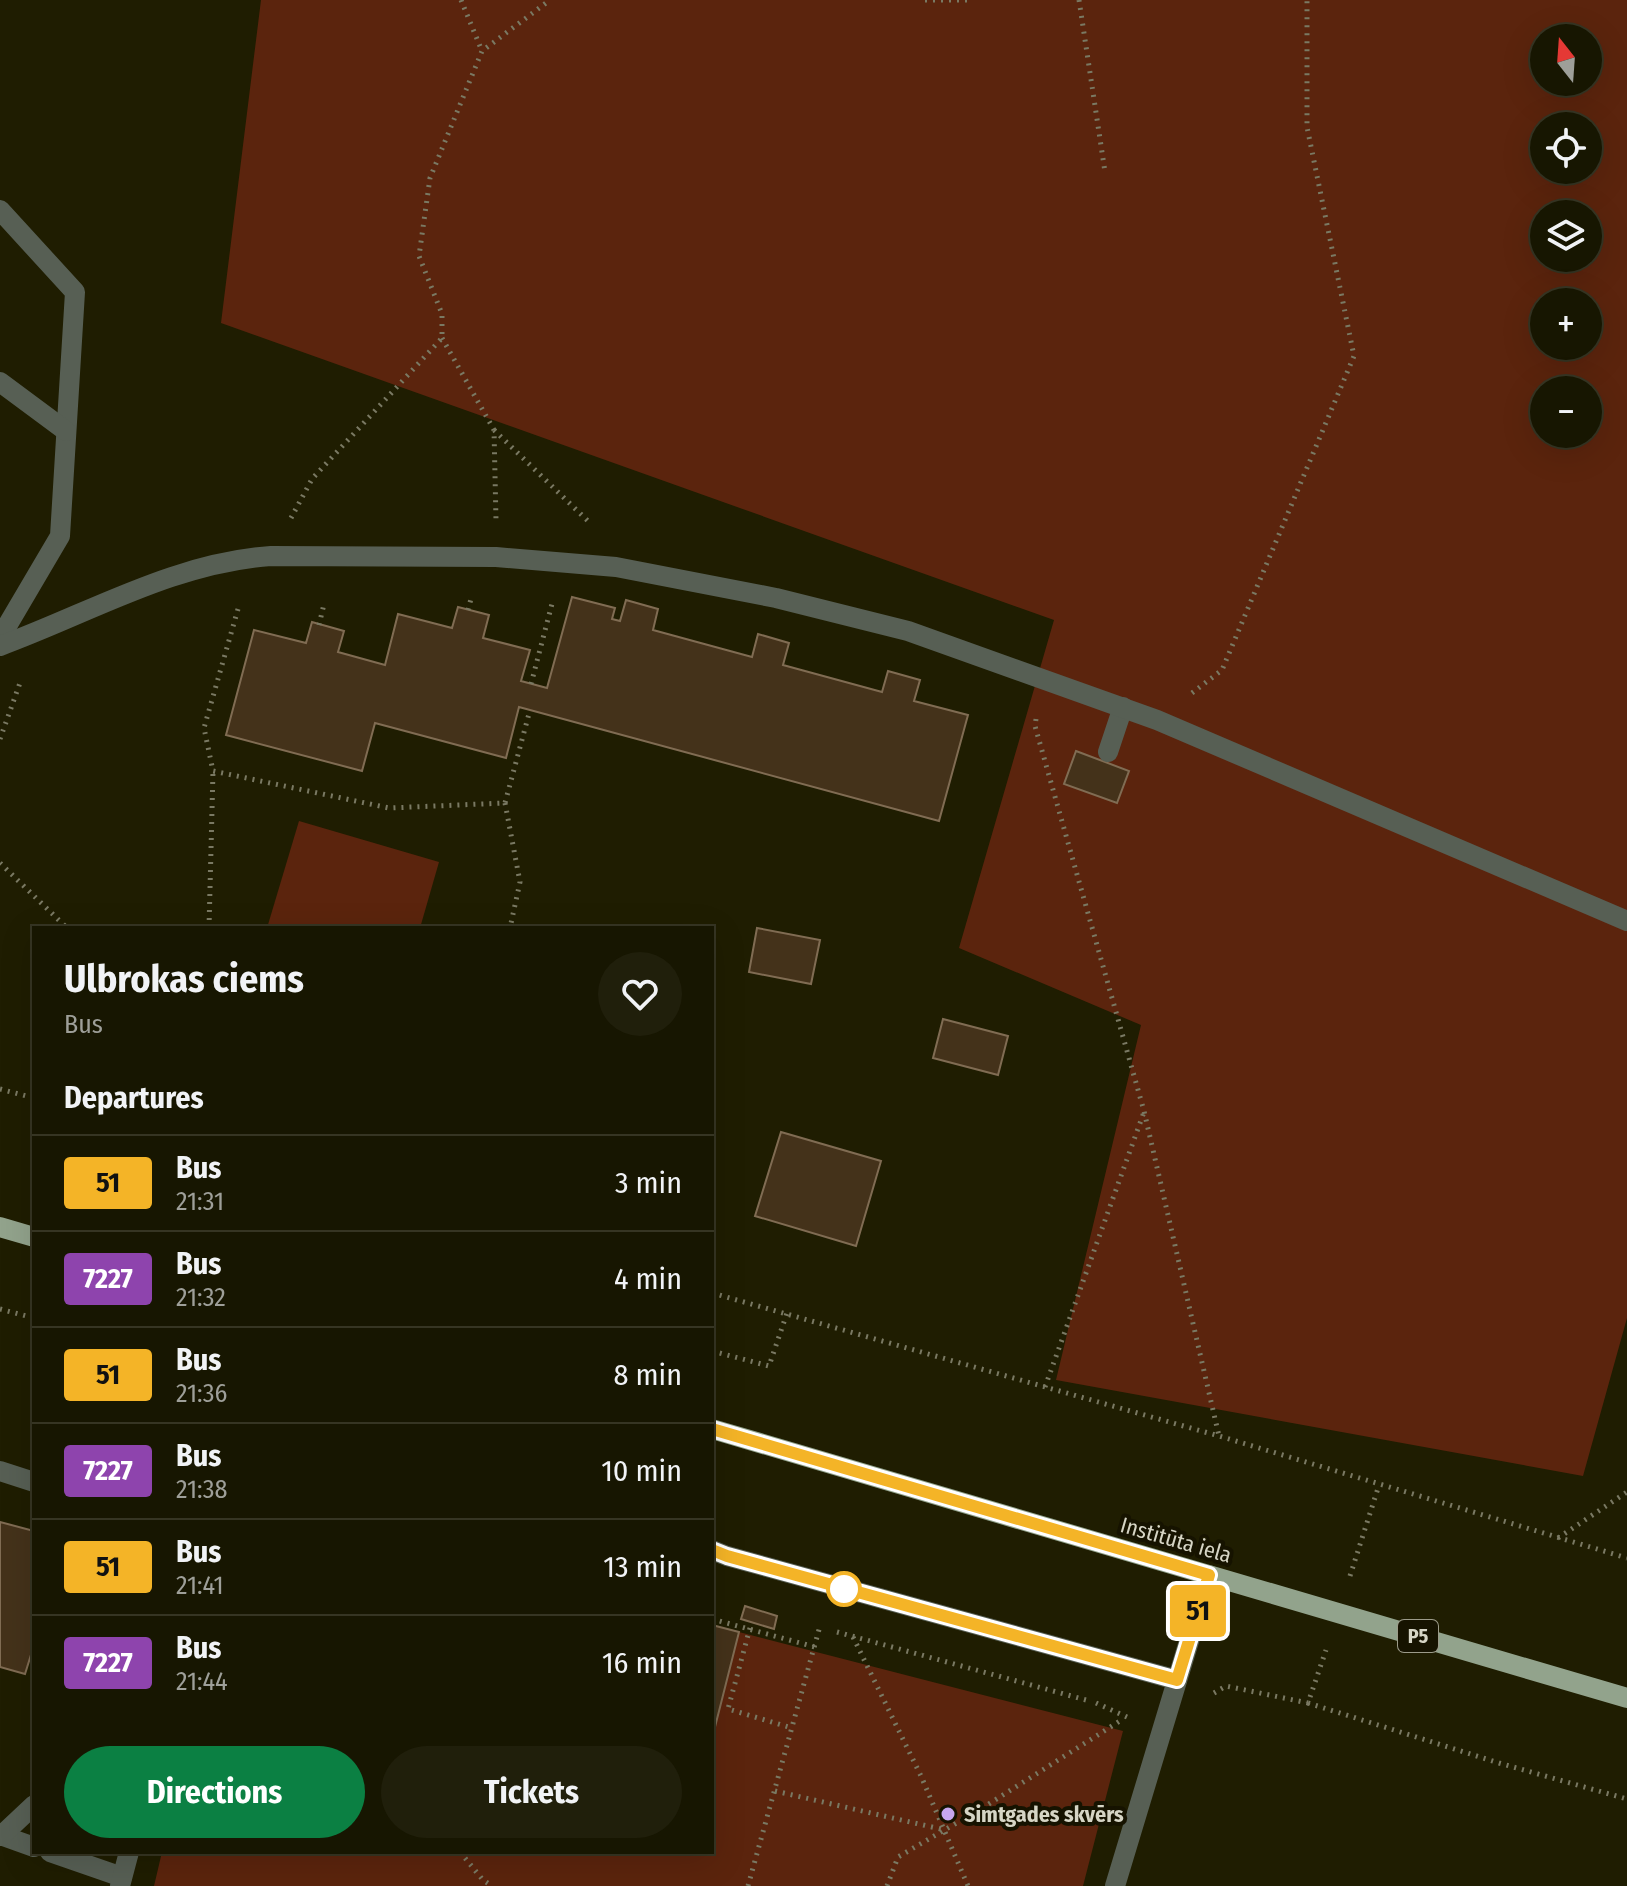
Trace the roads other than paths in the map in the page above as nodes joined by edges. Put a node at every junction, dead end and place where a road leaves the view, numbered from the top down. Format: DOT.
graph roads {
  1 [pos="0,210"];
  2 [pos="0,382"];
  3 [pos="66,431"];
  4 [pos="4,642"];
  5 [pos="1123,707"];
  6 [pos="1108,752"];
  7 [pos="1627,921"];
  8 [pos="0,1227"];
  9 [pos="32,1236"];
  10 [pos="714,1430"];
  11 [pos="0,1471"];
  12 [pos="32,1481"];
  13 [pos="714,1551"];
  14 [pos="1209,1575"];
  15 [pos="1177,1680"];
  16 [pos="1627,1698"];
  17 [pos="32,1807"];
  18 [pos="1,1835"];
  19 [pos="32,1846"];
  20 [pos="55,1854"];
  21 [pos="128,1854"];
  22 [pos="121,1881"];
  23 [pos="1115,1886"];
  1 -- 3 [label="street"];
  2 -- 3 [label="street"];
  3 -- 4 [label="street"];
  4 -- 5 [label="street"];
  5 -- 6 [label="street"];
  5 -- 7 [label="street"];
  8 -- 9 [label="main road"];
  10 -- 14 [label="main road, Institūta iela / P5"];
  11 -- 12 [label="street"];
  13 -- 15 [label="street"];
  14 -- 15 [label="street"];
  14 -- 16 [label="main road, Institūta iela / P5"];
  15 -- 23 [label="street"];
  17 -- 18 [label="street"];
  18 -- 19 [label="street"];
  20 -- 22 [label="street"];
  21 -- 22 [label="street"];
}
